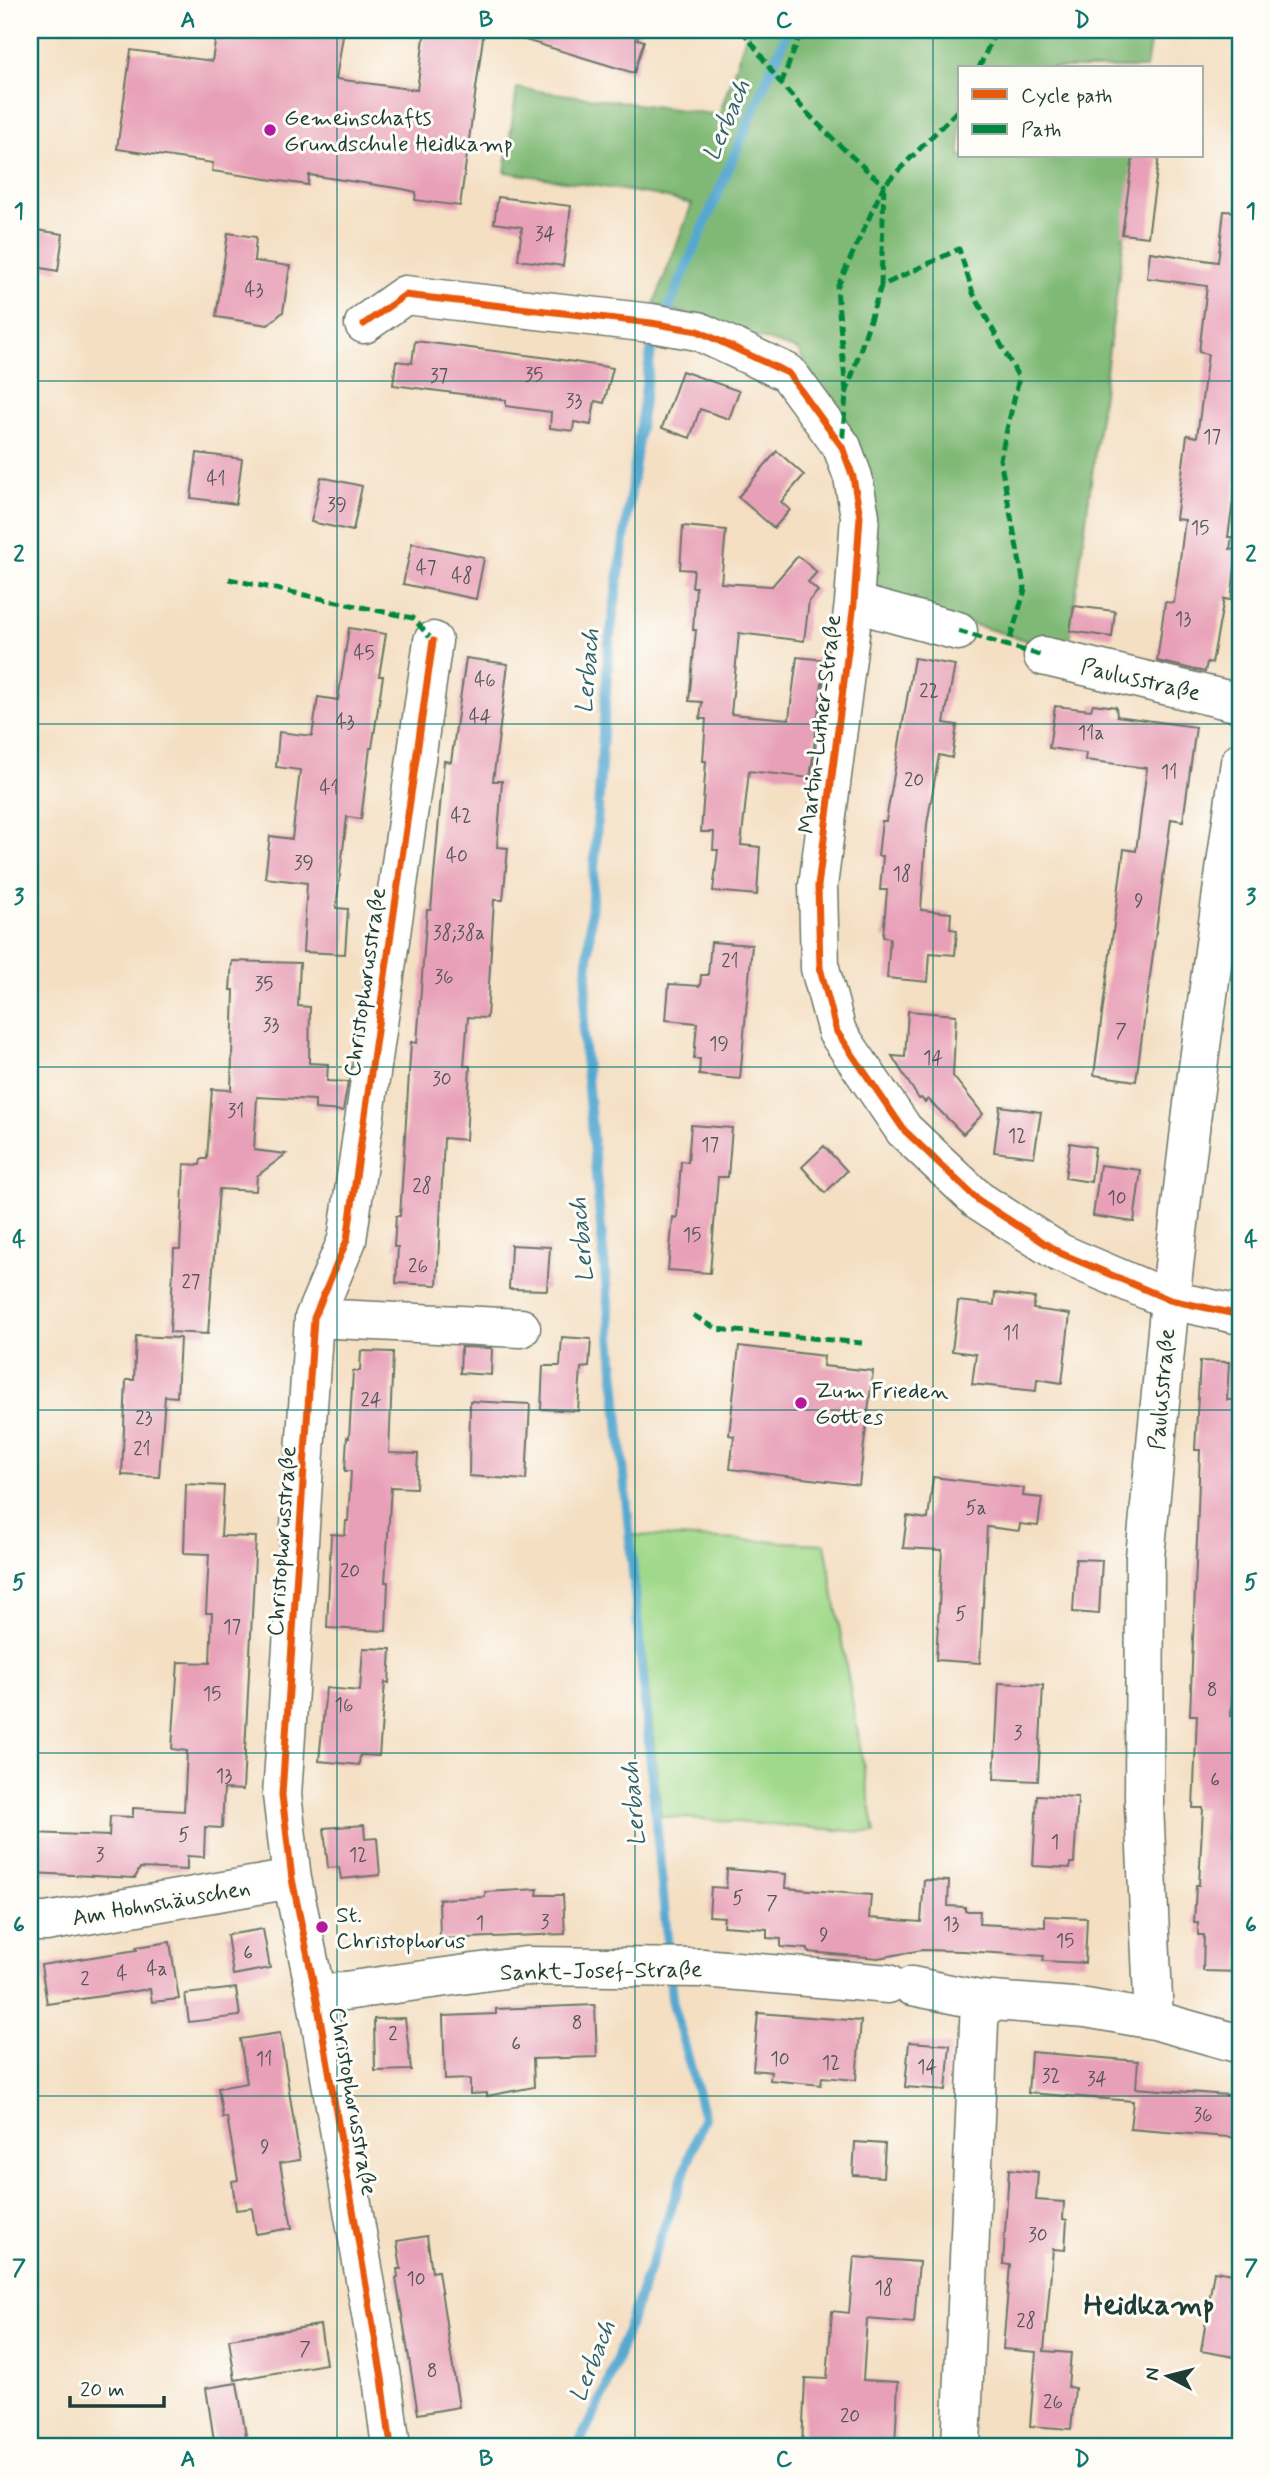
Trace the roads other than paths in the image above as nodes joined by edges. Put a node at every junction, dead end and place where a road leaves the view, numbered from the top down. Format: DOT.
graph roads {
  1 [pos="364,324"];
  2 [pos="854,603"];
  3 [pos="958,631"];
  4 [pos="433,640"];
  5 [pos="1043,656"];
  6 [pos="1240,703"];
  7 [pos="1240,762"];
  8 [pos="1170,1300"];
  9 [pos="1240,1315"];
  10 [pos="314,1318"];
  11 [pos="521,1328"];
  12 [pos="292,1879"];
  13 [pos="30,1922"];
  14 [pos="316,1996"];
  15 [pos="980,2000"];
  16 [pos="1154,2020"];
  17 [pos="1240,2044"];
  18 [pos="961,2446"];
  19 [pos="391,2447"];
  1 -- 2 [label="street, Martin-Luther-Straße"];
  2 -- 3 [label="street"];
  2 -- 8 [label="street, Martin-Luther-Straße"];
  4 -- 10 [label="street, Christophorusstraße"];
  5 -- 6 [label="street, Paulusstraße"];
  7 -- 8 [label="street, Paulusstraße"];
  8 -- 9 [label="street, Martin-Luther-Straße"];
  8 -- 16 [label="street, Paulusstraße"];
  10 -- 11 [label="street"];
  10 -- 12 [label="street, Christophorusstraße"];
  12 -- 13 [label="street, Am Hohnshäuschen"];
  12 -- 14 [label="street, Christophorusstraße"];
  14 -- 15 [label="street, Sankt-Josef-Straße"];
  14 -- 19 [label="street, Christophorusstraße"];
  15 -- 16 [label="street, Sankt-Josef-Straße"];
  15 -- 18 [label="street"];
  16 -- 17 [label="street, Sankt-Josef-Straße"];
}
